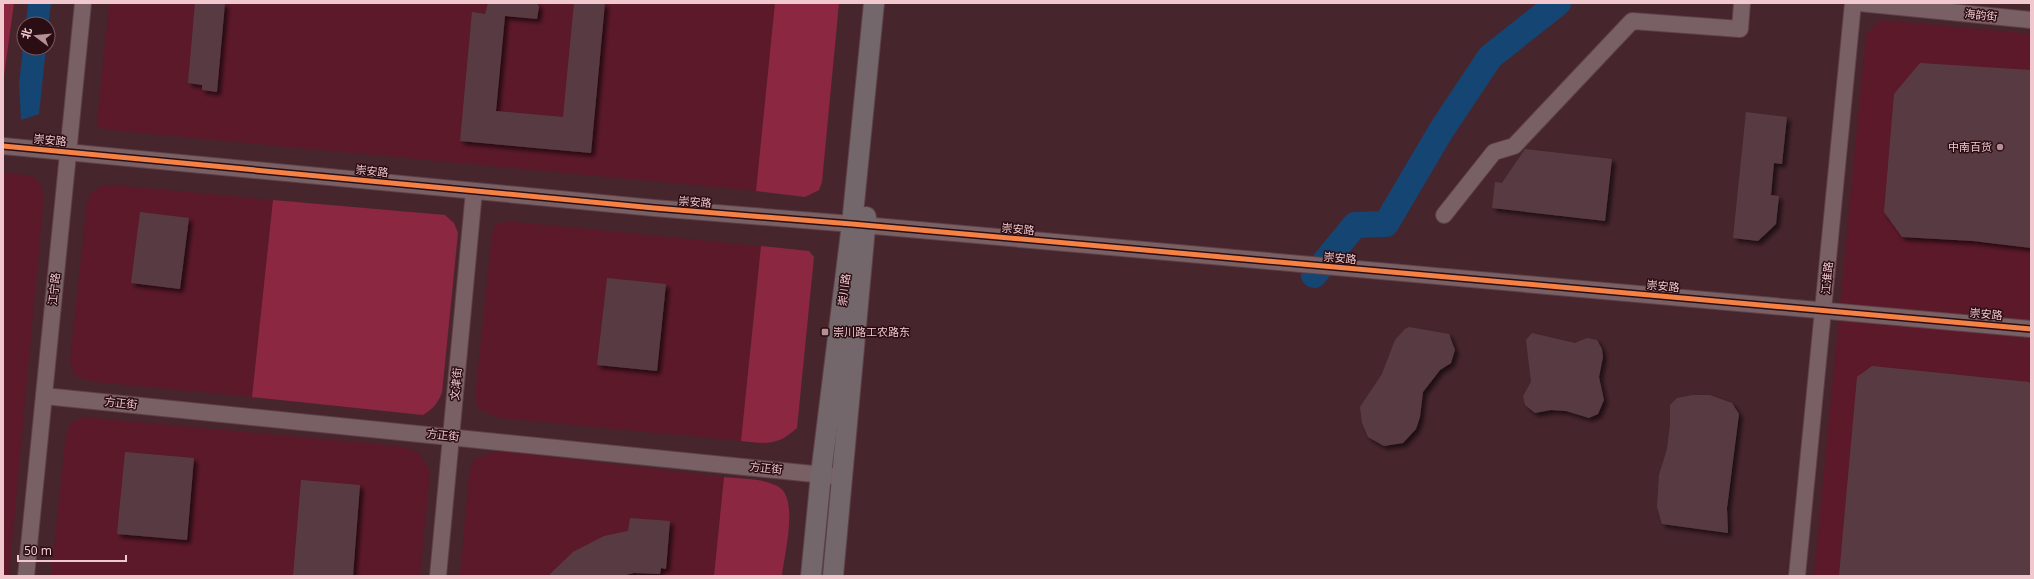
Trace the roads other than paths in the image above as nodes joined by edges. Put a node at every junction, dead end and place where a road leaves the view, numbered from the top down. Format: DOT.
graph roads {
  1 [pos="83,3"];
  2 [pos="874,3"];
  3 [pos="887,3"];
  4 [pos="1742,3"];
  5 [pos="1853,3"];
  6 [pos="1859,3"];
  7 [pos="2031,20"];
  8 [pos="3,146"];
  9 [pos="67,151"];
  10 [pos="474,191"];
  11 [pos="1444,215"];
  12 [pos="859,225"];
  13 [pos="1824,310"];
  14 [pos="2031,328"];
  15 [pos="44,396"];
  16 [pos="451,436"];
  17 [pos="821,474"];
  18 [pos="843,477"];
  19 [pos="26,576"];
  20 [pos="438,576"];
  21 [pos="811,576"];
  22 [pos="833,576"];
  23 [pos="1797,576"];
  1 -- 9 [label="street, 江宁路"];
  2 -- 12 [label="main road, 崇川路"];
  3 -- 12 [label="main road, 崇川路"];
  4 -- 11 [label="street"];
  5 -- 13 [label="street, 江淮路"];
  6 -- 7 [label="street, 海韵街"];
  8 -- 9 [label="street, 崇安路"];
  9 -- 10 [label="street, 崇安路"];
  9 -- 15 [label="street, 江宁路"];
  10 -- 12 [label="street, 崇安路"];
  10 -- 16 [label="street, 文津街"];
  12 -- 13 [label="street, 崇安路"];
  12 -- 17 [label="main road, 崇川路"];
  12 -- 18 [label="main road, 崇川路"];
  13 -- 14 [label="street, 崇安路"];
  13 -- 23 [label="street, 江淮路"];
  15 -- 16 [label="street, 方正街"];
  15 -- 19 [label="street, 江宁路"];
  16 -- 17 [label="street, 方正街"];
  16 -- 20 [label="street, 文津街"];
  17 -- 18 [label="street, 方正街"];
  17 -- 21 [label="main road, 崇川路"];
  18 -- 22 [label="main road, 崇川路"];
}
